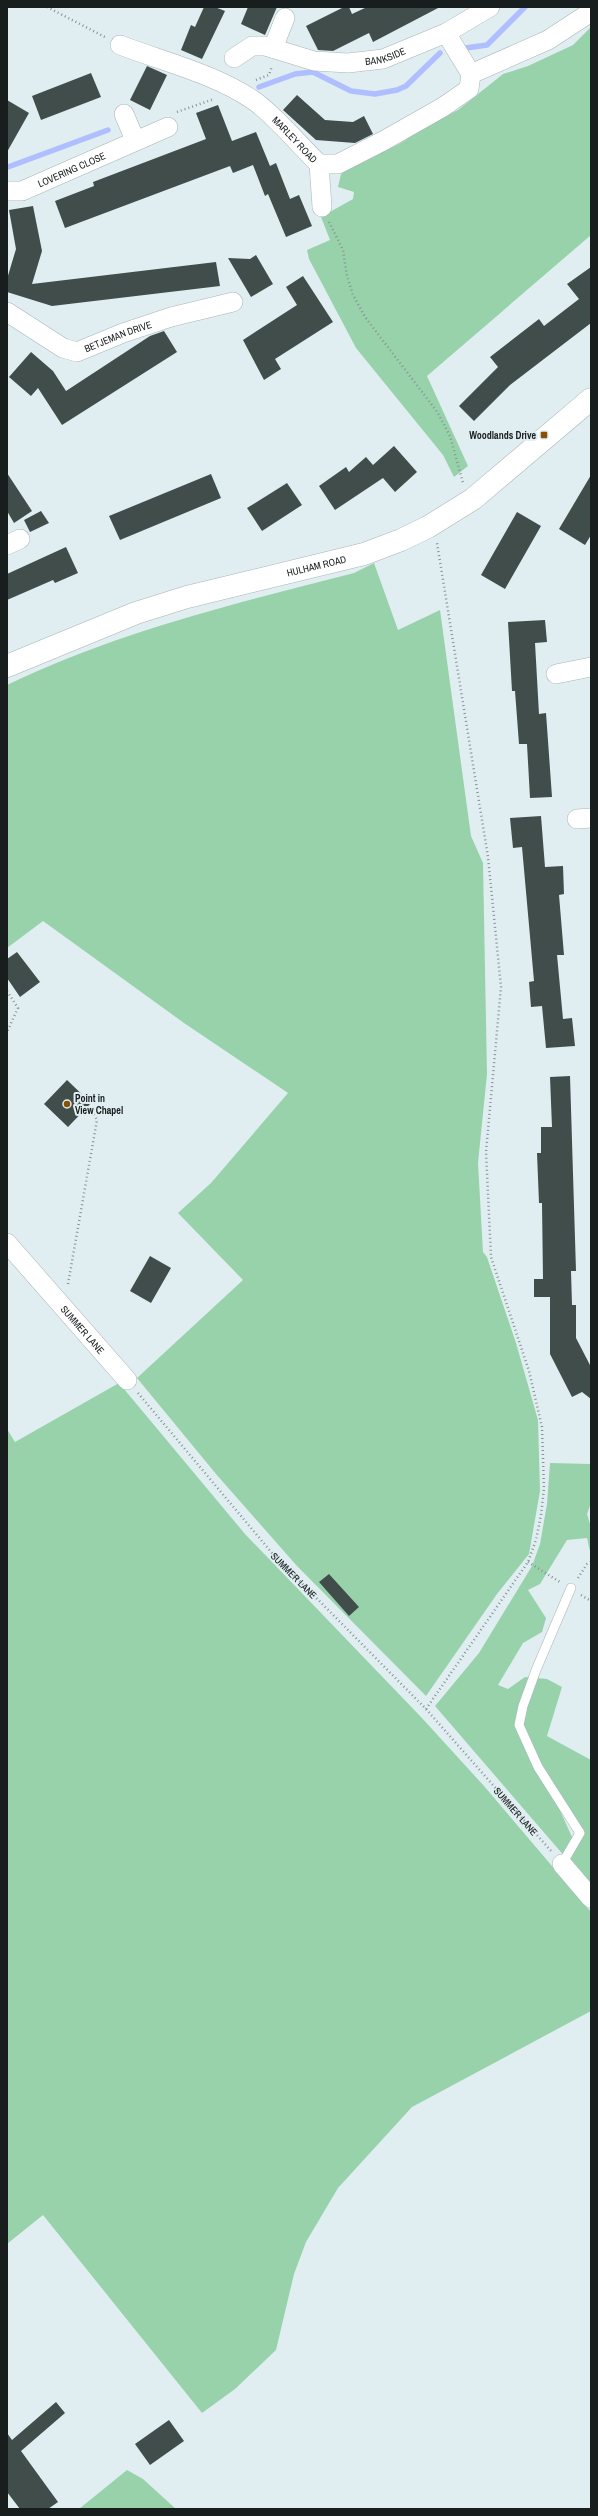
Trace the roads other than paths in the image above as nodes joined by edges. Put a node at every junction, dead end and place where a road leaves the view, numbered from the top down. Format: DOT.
graph roads {
  1 [pos="490,7"];
  2 [pos="591,12"];
  3 [pos="285,18"];
  4 [pos="446,33"];
  5 [pos="120,45"];
  6 [pos="273,48"];
  7 [pos="234,58"];
  8 [pos="472,74"];
  9 [pos="124,114"];
  10 [pos="168,127"];
  11 [pos="135,140"];
  12 [pos="318,164"];
  13 [pos="7,190"];
  14 [pos="322,207"];
  15 [pos="232,302"];
  16 [pos="7,312"];
  17 [pos="591,399"];
  18 [pos="7,666"];
  19 [pos="591,667"];
  20 [pos="556,674"];
  21 [pos="7,1243"];
  22 [pos="127,1380"];
  23 [pos="573,1586"];
  24 [pos="562,1864"];
  25 [pos="591,1898"];
  1 -- 4 [label="street, BANKSIDE"];
  2 -- 8 [label="street"];
  3 -- 6 [label="street"];
  4 -- 6 [label="street, BANKSIDE"];
  4 -- 8 [label="street"];
  5 -- 12 [label="street, MARLEY ROAD"];
  6 -- 7 [label="street, BANKSIDE"];
  8 -- 12 [label="street, MARLEY ROAD"];
  9 -- 11 [label="street"];
  10 -- 11 [label="street, LOVERING CLOSE"];
  11 -- 13 [label="street, LOVERING CLOSE"];
  12 -- 14 [label="street"];
  15 -- 16 [label="street, BETJEMAN DRIVE"];
  17 -- 18 [label="street, HULHAM ROAD"];
  19 -- 20 [label="street"];
  21 -- 22 [label="street, SUMMER LANE"];
  23 -- 24 [label="lane"];
  24 -- 25 [label="street"];
}
